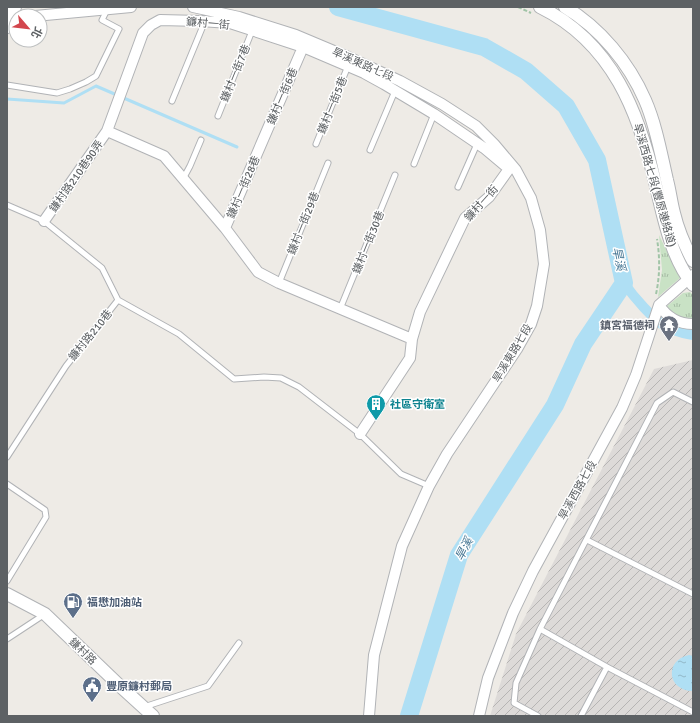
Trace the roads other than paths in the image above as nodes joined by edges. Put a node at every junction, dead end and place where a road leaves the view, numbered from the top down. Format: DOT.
graph roads {
  1 [pos="131,7"];
  2 [pos="193,7"];
  3 [pos="564,7"];
  4 [pos="107,10"];
  5 [pos="537,10"];
  6 [pos="578,10"];
  7 [pos="48,15"];
  8 [pos="205,21"];
  9 [pos="252,30"];
  10 [pos="303,47"];
  11 [pos="348,66"];
  12 [pos="7,85"];
  13 [pos="395,91"];
  14 [pos="172,101"];
  15 [pos="434,114"];
  16 [pos="218,116"];
  17 [pos="107,131"];
  18 [pos="201,140"];
  19 [pos="316,144"];
  20 [pos="477,144"];
  21 [pos="261,145"];
  22 [pos="370,150"];
  23 [pos="328,163"];
  24 [pos="414,164"];
  25 [pos="395,175"];
  26 [pos="183,179"];
  27 [pos="458,187"];
  28 [pos="7,206"];
  29 [pos="44,222"];
  30 [pos="225,228"];
  31 [pos="693,261"];
  32 [pos="691,280"];
  33 [pos="279,283"];
  34 [pos="118,300"];
  35 [pos="340,309"];
  36 [pos="658,309"];
  37 [pos="693,324"];
  38 [pos="412,339"];
  39 [pos="693,402"];
  40 [pos="360,434"];
  41 [pos="7,457"];
  42 [pos="7,484"];
  43 [pos="428,486"];
  44 [pos="587,540"];
  45 [pos="7,580"];
  46 [pos="7,594"];
  47 [pos="693,594"];
  48 [pos="45,614"];
  49 [pos="540,629"];
  50 [pos="7,639"];
  51 [pos="239,643"];
  52 [pos="607,667"];
  53 [pos="143,707"];
  54 [pos="693,712"];
  55 [pos="153,716"];
  56 [pos="369,716"];
  57 [pos="479,716"];
  58 [pos="538,716"];
  59 [pos="582,716"];
  1 -- 4 [label="street"];
  2 -- 43 [label="street, 旱溪東路七段"];
  3 -- 6 [label="street, 旱溪西路七段(豐原連絡道)"];
  4 -- 7 [label="street"];
  4 -- 12 [label="lane"];
  5 -- 32 [label="street, 旱溪西路七段(豐原連絡道)"];
  6 -- 31 [label="street, 旱溪西路七段(豐原連絡道)"];
  8 -- 9 [label="street, 鐮村一街"];
  8 -- 14 [label="lane"];
  8 -- 17 [label="street, 鐮村一街"];
  9 -- 10 [label="street, 鐮村一街"];
  9 -- 16 [label="lane, 鎌村一街7巷"];
  10 -- 11 [label="street, 鐮村一街"];
  10 -- 21 [label="street, 鎌村一街6巷"];
  11 -- 13 [label="street, 鐮村一街"];
  11 -- 19 [label="lane, 鎌村一街5巷"];
  13 -- 15 [label="street, 鐮村一街"];
  13 -- 22 [label="lane"];
  15 -- 20 [label="street, 鐮村一街"];
  15 -- 24 [label="lane"];
  17 -- 26 [label="street"];
  17 -- 29 [label="street, 鎌村路210巷90弄"];
  18 -- 26 [label="lane"];
  20 -- 27 [label="lane"];
  20 -- 38 [label="street, 鐮村一街"];
  21 -- 30 [label="street, 鎌村一街28巷"];
  23 -- 33 [label="lane, 鎌村一街29巷"];
  25 -- 35 [label="lane, 鎌村一街30巷"];
  26 -- 30 [label="street"];
  28 -- 29 [label="lane, 鐮村路210巷"];
  29 -- 34 [label="lane, 鐮村路210巷"];
  30 -- 33 [label="street"];
  32 -- 36 [label="street, 旱溪西路七段"];
  33 -- 35 [label="street"];
  34 -- 40 [label="lane"];
  34 -- 41 [label="lane, 鐮村路210巷"];
  35 -- 38 [label="street"];
  36 -- 37 [label="street"];
  36 -- 57 [label="street, 旱溪西路七段"];
  38 -- 40 [label="street"];
  39 -- 44 [label="lane"];
  40 -- 43 [label="lane"];
  42 -- 45 [label="lane"];
  43 -- 56 [label="street, 旱溪東路七段"];
  44 -- 47 [label="lane"];
  44 -- 49 [label="lane"];
  46 -- 48 [label="street, 鎌村路"];
  48 -- 50 [label="lane"];
  48 -- 53 [label="street, 鎌村路"];
  49 -- 52 [label="lane"];
  49 -- 58 [label="lane"];
  51 -- 53 [label="lane"];
  52 -- 54 [label="lane"];
  52 -- 59 [label="lane"];
  53 -- 55 [label="street, 鎌村路"];
}
